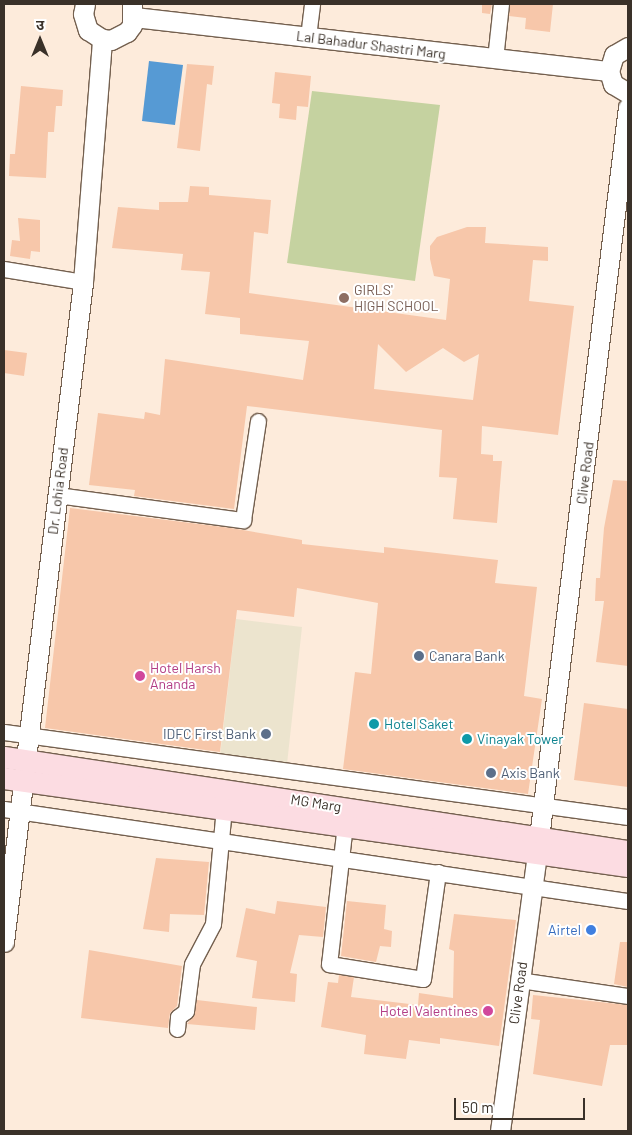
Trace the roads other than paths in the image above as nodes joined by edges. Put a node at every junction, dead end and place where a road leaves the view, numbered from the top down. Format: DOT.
graph roads {
  1 [pos="79,4"];
  2 [pos="312,4"];
  3 [pos="501,4"];
  4 [pos="133,10"];
  5 [pos="308,37"];
  6 [pos="102,39"];
  7 [pos="628,47"];
  8 [pos="495,59"];
  9 [pos="609,71"];
  10 [pos="628,93"];
  11 [pos="628,107"];
  12 [pos="4,269"];
  13 [pos="83,282"];
  14 [pos="258,421"];
  15 [pos="57,495"];
  16 [pos="4,732"];
  17 [pos="30,735"];
  18 [pos="4,758"];
  19 [pos="26,770"];
  20 [pos="4,778"];
  21 [pos="224,807"];
  22 [pos="543,808"];
  23 [pos="12,810"];
  24 [pos="628,817"];
  25 [pos="345,824"];
  26 [pos="222,841"];
  27 [pos="538,846"];
  28 [pos="628,851"];
  29 [pos="341,859"];
  30 [pos="628,866"];
  31 [pos="438,872"];
  32 [pos="532,888"];
  33 [pos="628,901"];
  34 [pos="4,942"];
  35 [pos="519,980"];
  36 [pos="628,996"];
  37 [pos="176,1029"];
  38 [pos="500,1131"];
  1 -- 6 [label="street"];
  2 -- 5 [label="street"];
  3 -- 8 [label="street"];
  4 -- 5 [label="street, Lal Bahadur Shastri Marg"];
  4 -- 6 [label="street"];
  5 -- 8 [label="street, Lal Bahadur Shastri Marg"];
  6 -- 13 [label="street, Dr. Lohia Road"];
  7 -- 9 [label="street"];
  8 -- 9 [label="street, Lal Bahadur Shastri Marg"];
  9 -- 10 [label="street"];
  11 -- 22 [label="street, Clive Road"];
  12 -- 13 [label="street"];
  13 -- 15 [label="street, Dr. Lohia Road"];
  14 -- 15 [label="street"];
  15 -- 17 [label="street, Dr. Lohia Road"];
  16 -- 17 [label="street"];
  17 -- 19 [label="street, Dr. Lohia Road"];
  17 -- 22 [label="street"];
  18 -- 19 [label="main road, MG Marg"];
  19 -- 20 [label="main road, MG Marg"];
  19 -- 21 [label="main road, MG Marg"];
  19 -- 23 [label="street, Dr. Lohia Road"];
  19 -- 27 [label="main road, MG Marg"];
  21 -- 25 [label="main road, MG Marg"];
  21 -- 26 [label="street"];
  22 -- 24 [label="street"];
  22 -- 27 [label="street, Clive Road"];
  23 -- 26 [label="street"];
  23 -- 34 [label="street, Dr. Lohia Road"];
  25 -- 27 [label="main road, MG Marg"];
  25 -- 29 [label="street"];
  26 -- 29 [label="street"];
  26 -- 37 [label="street"];
  27 -- 28 [label="main road, MG Marg"];
  27 -- 30 [label="main road, MG Marg"];
  27 -- 32 [label="street, Clive Road"];
  29 -- 31 [label="street"];
  29 -- 31 [label="street"];
  31 -- 32 [label="street"];
  32 -- 33 [label="street"];
  32 -- 35 [label="street, Clive Road"];
  35 -- 36 [label="street"];
  35 -- 38 [label="street, Clive Road"];
}
